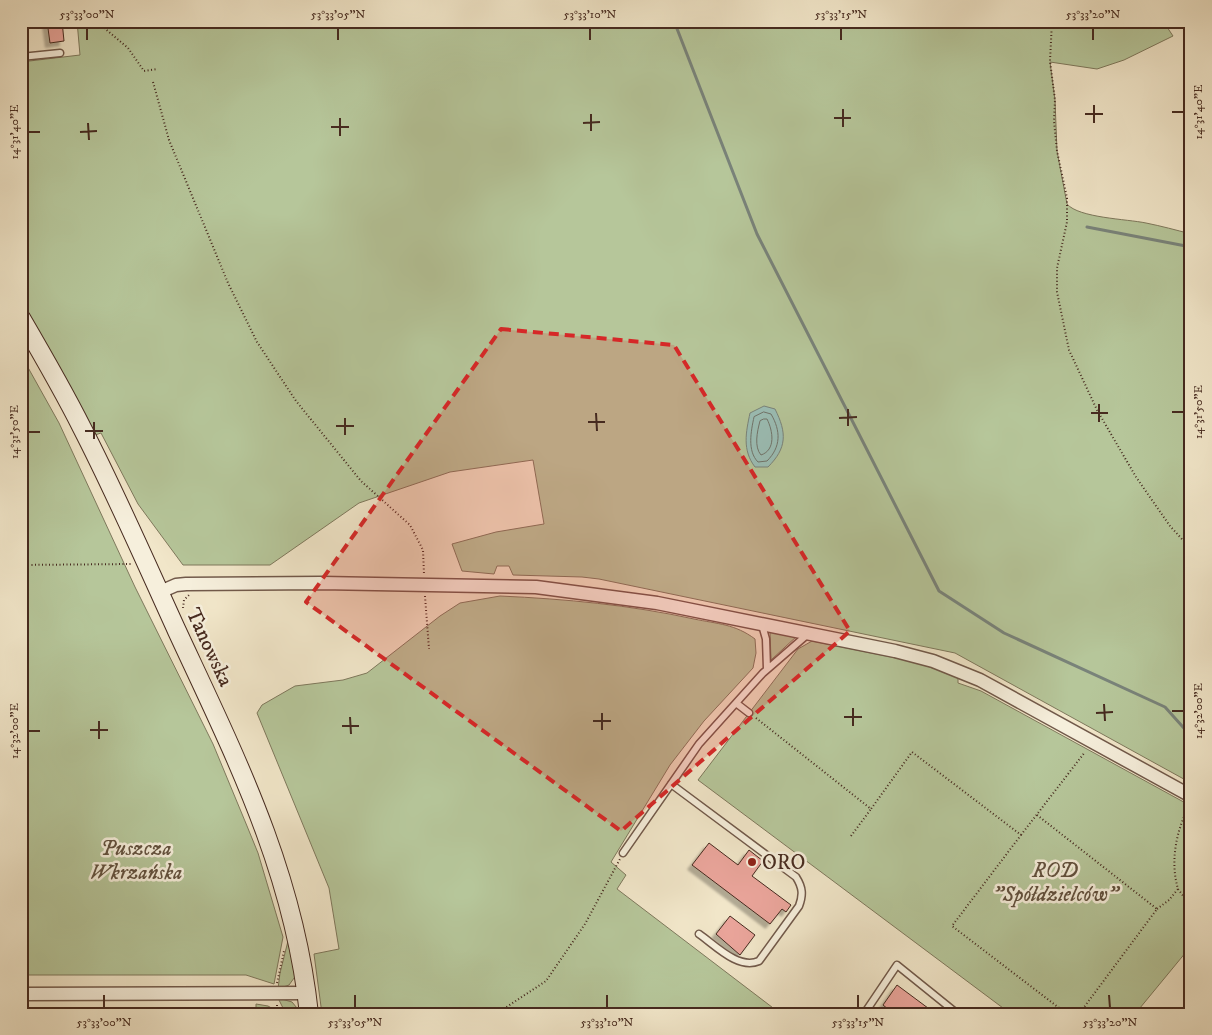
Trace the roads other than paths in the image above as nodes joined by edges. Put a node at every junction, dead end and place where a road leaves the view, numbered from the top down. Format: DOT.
graph roads {
  1 [pos="60,53"];
  2 [pos="21,57"];
  3 [pos="21,318"];
  4 [pos="160,592"];
  5 [pos="762,625"];
  6 [pos="808,634"];
  7 [pos="768,669"];
  8 [pos="736,703"];
  9 [pos="749,713"];
  10 [pos="671,784"];
  11 [pos="1190,800"];
  12 [pos="623,853"];
  13 [pos="699,934"];
  14 [pos="307,993"];
  15 [pos="21,994"];
  16 [pos="954,1010"];
  17 [pos="309,1014"];
  18 [pos="864,1014"];
  1 -- 2 [label="lane"];
  3 -- 4 [label="main road, Tanowska"];
  4 -- 5 [label="street"];
  4 -- 14 [label="main road, Tanowska"];
  5 -- 6 [label="street"];
  5 -- 7 [label="lane"];
  6 -- 7 [label="lane"];
  6 -- 11 [label="street"];
  7 -- 8 [label="lane"];
  8 -- 9 [label="lane"];
  8 -- 10 [label="lane"];
  10 -- 12 [label="lane"];
  10 -- 13 [label="lane"];
  14 -- 15 [label="street"];
  14 -- 17 [label="main road, Tanowska"];
  16 -- 18 [label="lane"];
}
